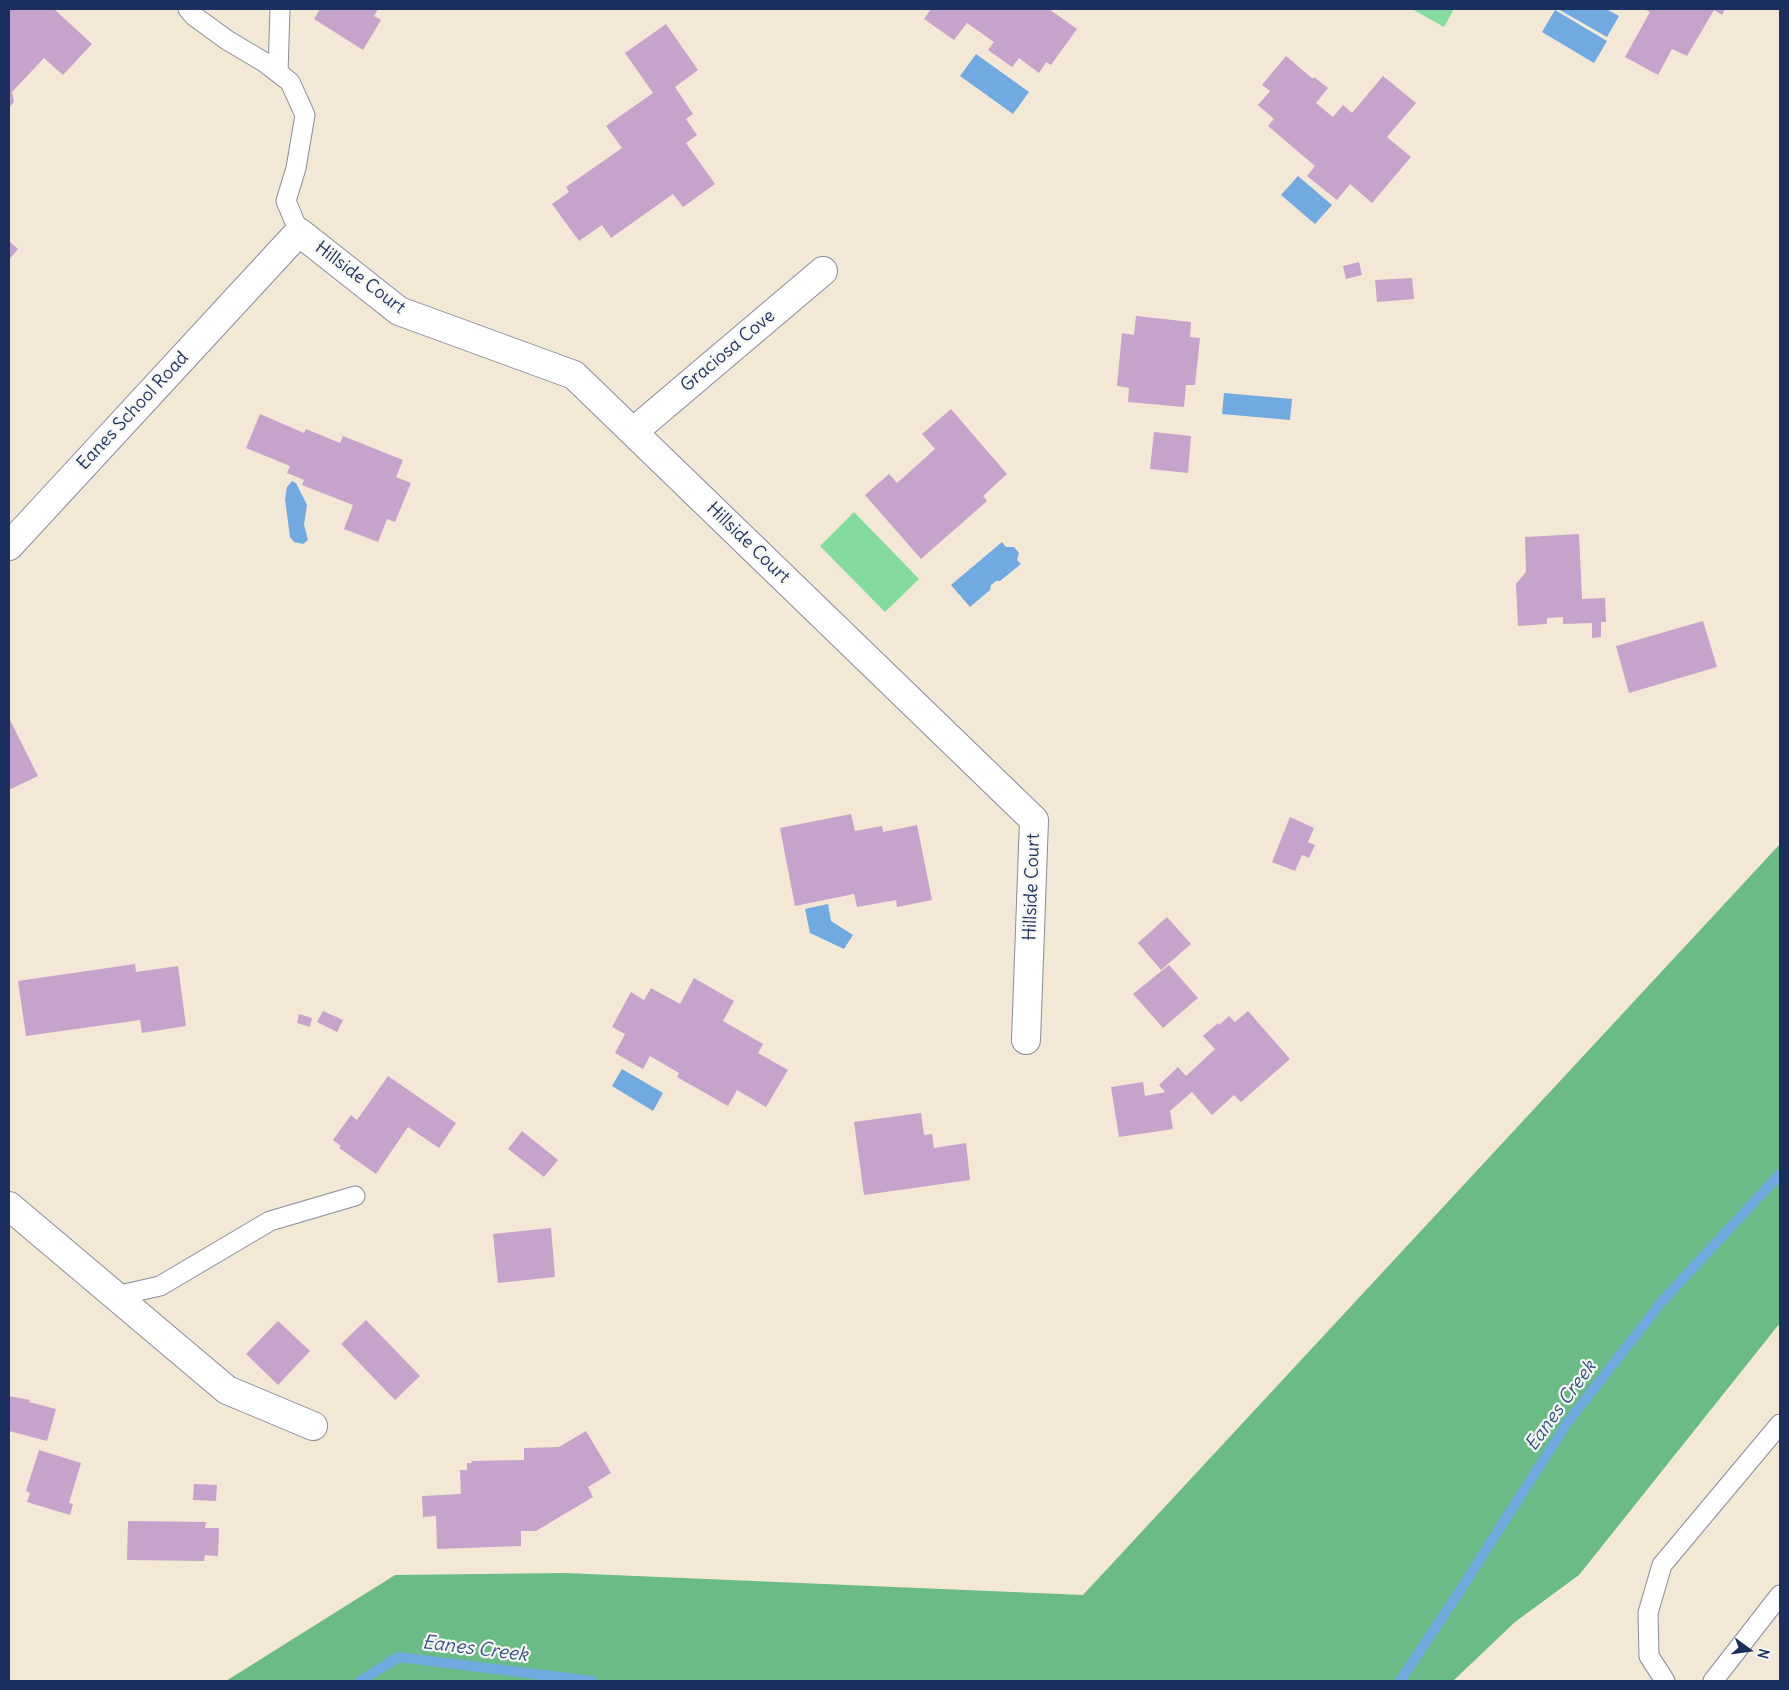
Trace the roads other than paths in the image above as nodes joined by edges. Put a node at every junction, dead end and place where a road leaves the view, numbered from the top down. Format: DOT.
graph roads {
  1 [pos="188,9"];
  2 [pos="280,9"];
  3 [pos="278,73"];
  4 [pos="299,232"];
  5 [pos="823,271"];
  6 [pos="257,276"];
  7 [pos="633,432"];
  8 [pos="9,546"];
  9 [pos="1026,1040"];
  10 [pos="354,1196"];
  11 [pos="9,1206"];
  12 [pos="116,1296"];
  13 [pos="1780,1424"];
  14 [pos="313,1426"];
  15 [pos="1780,1596"];
  16 [pos="1665,1681"];
  17 [pos="1713,1681"];
  1 -- 3 [label="lane"];
  2 -- 3 [label="lane"];
  3 -- 4 [label="lane"];
  4 -- 6 [label="street, Hillside Court"];
  4 -- 7 [label="street, Hillside Court"];
  5 -- 7 [label="street, Graciosa Cove"];
  6 -- 8 [label="street, Eanes School Road"];
  7 -- 9 [label="street, Hillside Court"];
  10 -- 12 [label="lane"];
  11 -- 12 [label="street"];
  12 -- 14 [label="street"];
  13 -- 16 [label="lane"];
  15 -- 17 [label="lane"];
}
